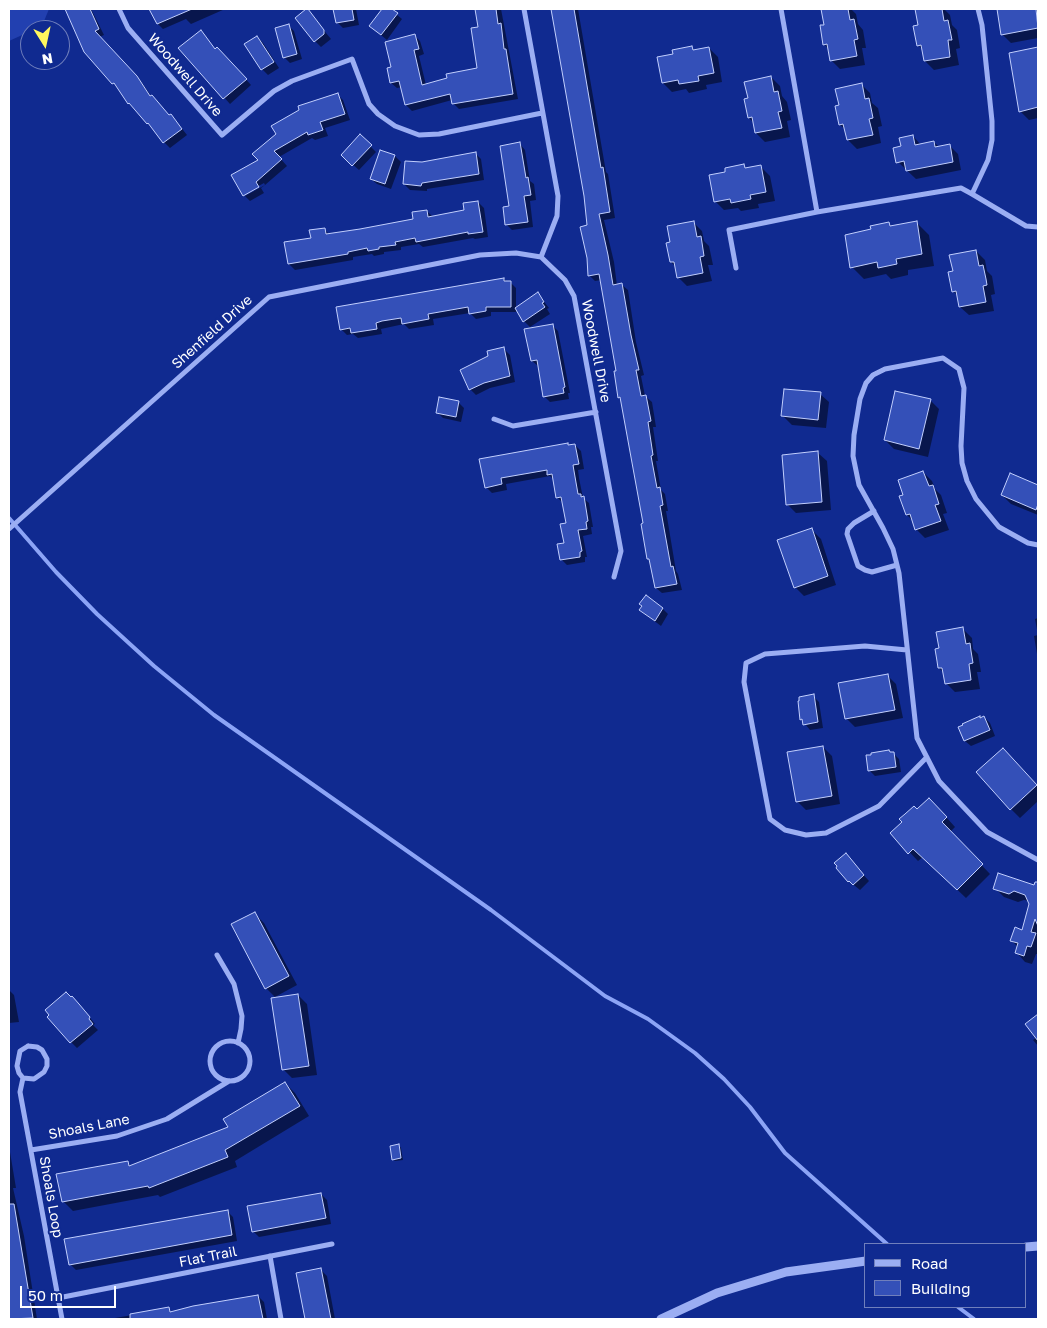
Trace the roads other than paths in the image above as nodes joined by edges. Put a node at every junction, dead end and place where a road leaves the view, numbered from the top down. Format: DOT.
graph roads {
  1 [pos="118,9"];
  2 [pos="524,9"];
  3 [pos="781,9"];
  4 [pos="978,9"];
  5 [pos="542,113"];
  6 [pos="972,194"];
  7 [pos="817,212"];
  8 [pos="1038,227"];
  9 [pos="541,257"];
  10 [pos="736,268"];
  11 [pos="596,412"];
  12 [pos="494,419"];
  13 [pos="874,511"];
  14 [pos="9,529"];
  15 [pos="1038,545"];
  16 [pos="897,565"];
  17 [pos="614,577"];
  18 [pos="907,650"];
  19 [pos="927,757"];
  20 [pos="1038,860"];
  21 [pos="217,955"];
  22 [pos="238,1043"];
  23 [pos="23,1078"];
  24 [pos="229,1081"];
  25 [pos="31,1150"];
  26 [pos="332,1244"];
  27 [pos="270,1256"];
  28 [pos="864,1262"];
  29 [pos="58,1298"];
  30 [pos="62,1319"];
  31 [pos="281,1319"];
  32 [pos="662,1319"];
  1 -- 5 [label="street, Woodwell Drive"];
  2 -- 5 [label="street"];
  3 -- 7 [label="street"];
  4 -- 6 [label="street"];
  5 -- 9 [label="street"];
  6 -- 7 [label="street"];
  6 -- 8 [label="street"];
  7 -- 10 [label="street"];
  9 -- 11 [label="street, Woodwell Drive"];
  9 -- 14 [label="street, Shenfield Drive"];
  11 -- 12 [label="street"];
  11 -- 17 [label="street, Woodwell Drive"];
  13 -- 15 [label="street"];
  13 -- 16 [label="street"];
  13 -- 16 [label="street"];
  16 -- 18 [label="street"];
  18 -- 19 [label="street"];
  18 -- 19 [label="street"];
  19 -- 20 [label="street"];
  21 -- 22 [label="street"];
  22 -- 24 [label="street, Shoals Lane"];
  22 -- 24 [label="street"];
  23 -- 23 [label="street, Shoals Loop"];
  23 -- 25 [label="street, Shoals Loop"];
  24 -- 25 [label="street, Shoals Lane"];
  25 -- 29 [label="street, Shoals Loop"];
  26 -- 27 [label="street, Flat Trail"];
  27 -- 29 [label="street, Flat Trail"];
  27 -- 31 [label="street"];
  28 -- 32 [label="street"];
  29 -- 30 [label="street, Shoals Loop"];
}
